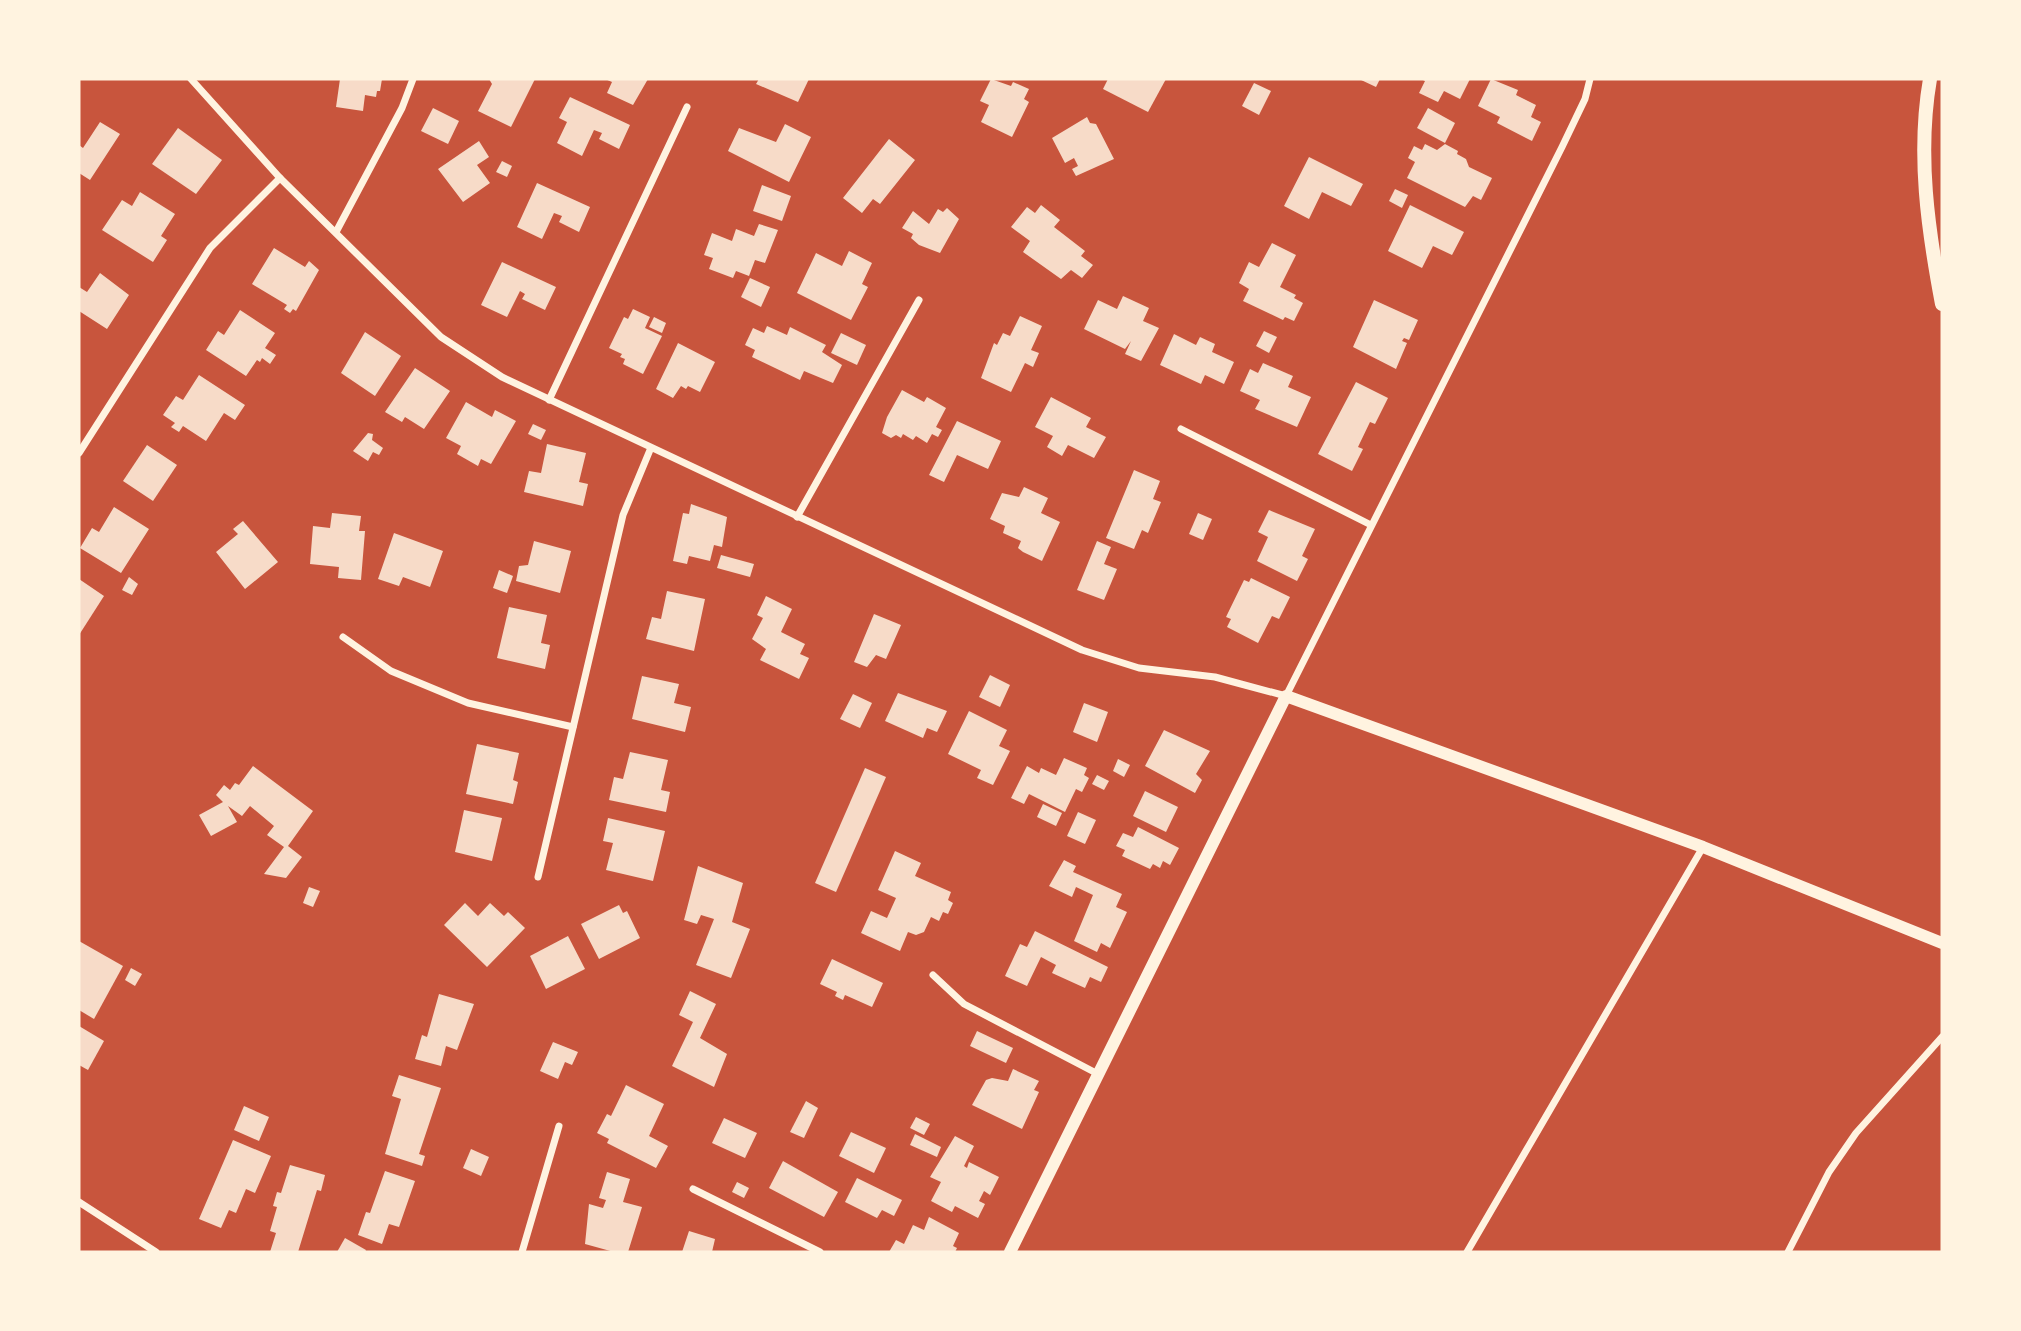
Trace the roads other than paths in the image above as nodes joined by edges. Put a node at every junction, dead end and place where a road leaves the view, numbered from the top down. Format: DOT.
graph roads {
  1 [pos="191,79"];
  2 [pos="413,79"];
  3 [pos="1590,79"];
  4 [pos="1930,79"];
  5 [pos="687,107"];
  6 [pos="280,178"];
  7 [pos="336,232"];
  8 [pos="919,300"];
  9 [pos="1942,304"];
  10 [pos="549,400"];
  11 [pos="1181,429"];
  12 [pos="650,450"];
  13 [pos="79,453"];
  14 [pos="797,516"];
  15 [pos="1371,525"];
  16 [pos="343,637"];
  17 [pos="1286,696"];
  18 [pos="573,727"];
  19 [pos="1703,847"];
  20 [pos="538,877"];
  21 [pos="1940,940"];
  22 [pos="933,975"];
  23 [pos="1942,1037"];
  24 [pos="1098,1074"];
  25 [pos="559,1126"];
  26 [pos="693,1189"];
  27 [pos="79,1202"];
  28 [pos="156,1252"];
  29 [pos="522,1252"];
  30 [pos="820,1252"];
  31 [pos="1010,1252"];
  32 [pos="1467,1252"];
  33 [pos="1788,1252"];
  1 -- 6 [label="street"];
  2 -- 7 [label="street"];
  3 -- 15 [label="street"];
  4 -- 9 [label="main road"];
  5 -- 10 [label="street"];
  6 -- 7 [label="street"];
  6 -- 13 [label="street"];
  7 -- 10 [label="street"];
  8 -- 14 [label="street"];
  10 -- 12 [label="street"];
  11 -- 15 [label="street"];
  12 -- 14 [label="street"];
  12 -- 18 [label="street"];
  14 -- 17 [label="street"];
  15 -- 17 [label="street"];
  16 -- 18 [label="street"];
  17 -- 19 [label="street"];
  17 -- 24 [label="street"];
  18 -- 20 [label="street"];
  19 -- 21 [label="street"];
  19 -- 32 [label="street"];
  22 -- 24 [label="street"];
  23 -- 33 [label="street"];
  24 -- 31 [label="street"];
  25 -- 29 [label="street"];
  26 -- 30 [label="street"];
  27 -- 28 [label="street"];
}
